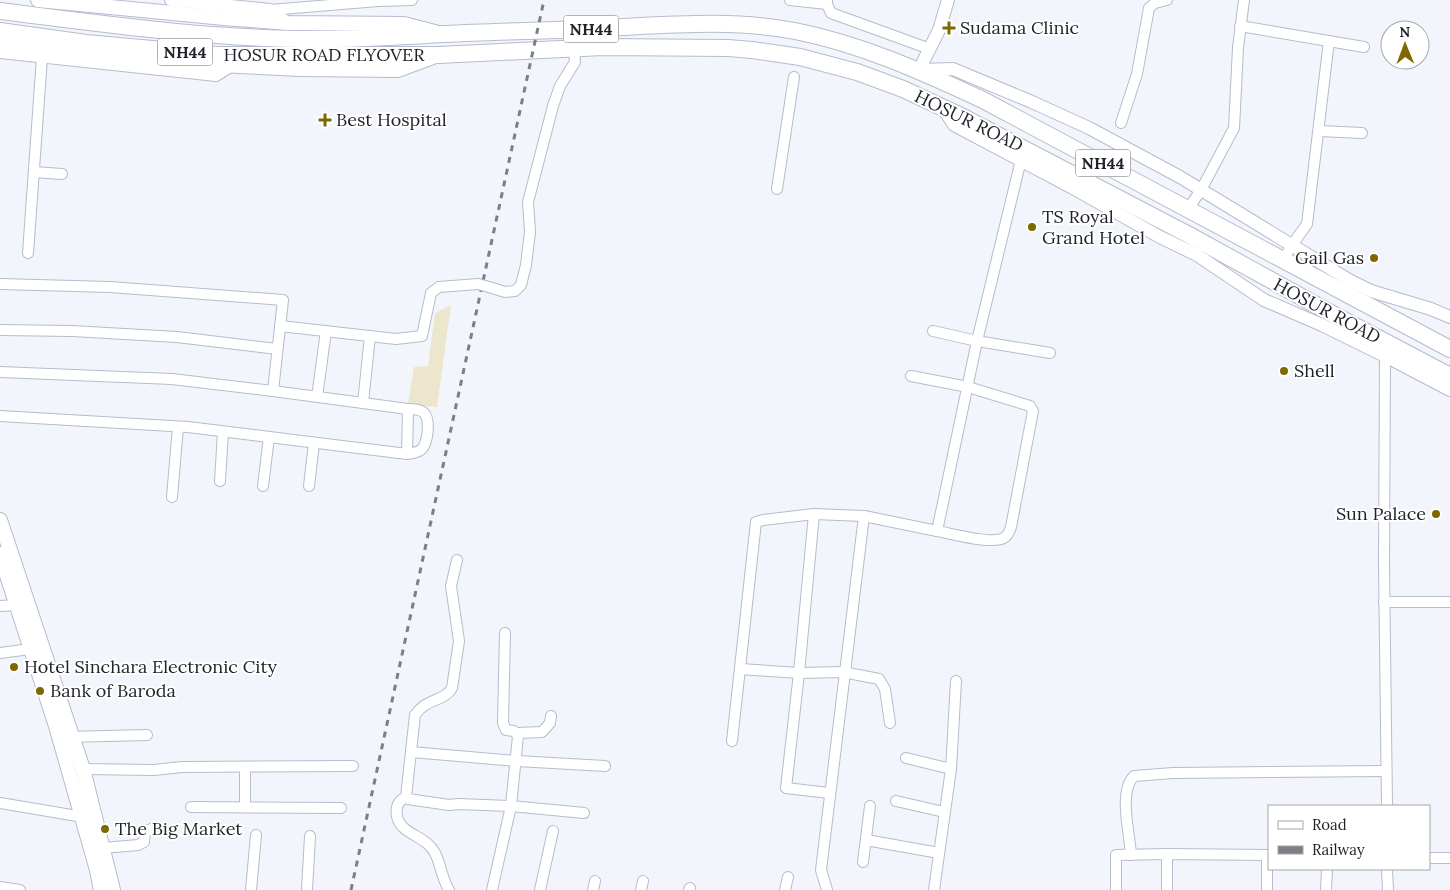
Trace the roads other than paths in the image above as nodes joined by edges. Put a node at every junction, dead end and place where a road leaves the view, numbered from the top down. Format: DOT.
graph roads {
  1 [pos="38,0"];
  2 [pos="171,0"];
  3 [pos="412,0"];
  4 [pos="790,0"];
  5 [pos="948,0"];
  6 [pos="1167,0"];
  7 [pos="1244,0"];
  8 [pos="378,1"];
  9 [pos="827,2"];
  10 [pos="0,10"];
  11 [pos="270,10"];
  12 [pos="288,22"];
  13 [pos="1240,26"];
  14 [pos="0,31"];
  15 [pos="444,34"];
  16 [pos="0,41"];
  17 [pos="1329,41"];
  18 [pos="1364,47"];
  19 [pos="574,48"];
  20 [pos="930,49"];
  21 [pos="0,52"];
  22 [pos="439,55"];
  23 [pos="42,57"];
  24 [pos="230,66"];
  25 [pos="919,70"];
  26 [pos="794,77"];
  27 [pos="943,108"];
  28 [pos="1121,123"];
  29 [pos="1320,131"];
  30 [pos="1362,132"];
  31 [pos="1022,160"];
  32 [pos="34,172"];
  33 [pos="62,174"];
  34 [pos="777,189"];
  35 [pos="1201,190"];
  36 [pos="1188,209"];
  37 [pos="1292,245"];
  38 [pos="28,253"];
  39 [pos="1283,261"];
  40 [pos="0,284"];
  41 [pos="1450,317"];
  42 [pos="280,326"];
  43 [pos="0,330"];
  44 [pos="326,331"];
  45 [pos="933,331"];
  46 [pos="370,336"];
  47 [pos="977,341"];
  48 [pos="277,349"];
  49 [pos="1450,349"];
  50 [pos="1050,353"];
  51 [pos="1385,356"];
  52 [pos="0,372"];
  53 [pos="911,376"];
  54 [pos="1450,376"];
  55 [pos="968,387"];
  56 [pos="1450,390"];
  57 [pos="273,391"];
  58 [pos="317,397"];
  59 [pos="364,403"];
  60 [pos="408,409"];
  61 [pos="0,416"];
  62 [pos="178,427"];
  63 [pos="223,432"];
  64 [pos="269,437"];
  65 [pos="314,443"];
  66 [pos="407,454"];
  67 [pos="220,480"];
  68 [pos="263,486"];
  69 [pos="309,486"];
  70 [pos="172,497"];
  71 [pos="814,514"];
  72 [pos="864,516"];
  73 [pos="0,520"];
  74 [pos="937,531"];
  75 [pos="457,560"];
  76 [pos="1,561"];
  77 [pos="1384,602"];
  78 [pos="1450,602"];
  79 [pos="17,605"];
  80 [pos="0,606"];
  81 [pos="505,633"];
  82 [pos="30,649"];
  83 [pos="0,653"];
  84 [pos="740,669"];
  85 [pos="843,672"];
  86 [pos="799,674"];
  87 [pos="956,681"];
  88 [pos="551,716"];
  89 [pos="890,723"];
  90 [pos="517,733"];
  91 [pos="147,735"];
  92 [pos="66,738"];
  93 [pos="732,741"];
  94 [pos="411,752"];
  95 [pos="906,758"];
  96 [pos="517,761"];
  97 [pos="353,766"];
  98 [pos="606,766"];
  99 [pos="245,767"];
  100 [pos="83,769"];
  101 [pos="951,769"];
  102 [pos="1386,771"];
  103 [pos="829,793"];
  104 [pos="406,797"];
  105 [pos="896,801"];
  106 [pos="0,803"];
  107 [pos="1387,805"];
  108 [pos="245,806"];
  109 [pos="511,806"];
  110 [pos="870,806"];
  111 [pos="191,807"];
  112 [pos="341,808"];
  113 [pos="944,812"];
  114 [pos="584,813"];
  115 [pos="83,817"];
  116 [pos="155,827"];
  117 [pos="553,831"];
  118 [pos="256,835"];
  119 [pos="310,836"];
  120 [pos="866,840"];
  121 [pos="103,848"];
  122 [pos="939,853"];
  123 [pos="1167,854"];
  124 [pos="1132,855"];
  125 [pos="1268,855"];
  126 [pos="1430,858"];
  127 [pos="1450,858"];
  128 [pos="863,862"];
  129 [pos="1327,870"];
  130 [pos="1388,870"];
  131 [pos="788,877"];
  132 [pos="0,888"];
  133 [pos="20,890"];
  134 [pos="101,890"];
  135 [pos="113,890"];
  136 [pos="251,890"];
  137 [pos="307,890"];
  138 [pos="449,890"];
  139 [pos="492,890"];
  140 [pos="540,890"];
  141 [pos="785,890"];
  142 [pos="827,890"];
  143 [pos="934,890"];
  144 [pos="1116,890"];
  145 [pos="1167,890"];
  146 [pos="1267,890"];
  147 [pos="1326,890"];
  148 [pos="1388,890"];
  1 -- 12 [label="main road"];
  2 -- 11 [label="street"];
  3 -- 8 [label="street"];
  4 -- 9 [label="street"];
  5 -- 20 [label="street"];
  6 -- 28 [label="street"];
  7 -- 13 [label="street"];
  8 -- 11 [label="street"];
  9 -- 20 [label="street"];
  10 -- 15 [label="highway, HOSUR ROAD FLYOVER / NH44"];
  11 -- 12 [label="street"];
  12 -- 15 [label="main road"];
  13 -- 17 [label="street"];
  13 -- 35 [label="street"];
  14 -- 22 [label="highway, HOSUR ROAD FLYOVER / NH44"];
  15 -- 25 [label="highway, HOSUR ROAD / NH44"];
  16 -- 24 [label="main road"];
  17 -- 18 [label="street"];
  17 -- 29 [label="street"];
  19 -- 22 [label="highway, HOSUR ROAD / NH44"];
  19 -- 27 [label="highway, HOSUR ROAD / NH44"];
  19 -- 46 [label="street, bridge"];
  20 -- 25 [label="street"];
  21 -- 23 [label="street"];
  22 -- 24 [label="main road"];
  23 -- 24 [label="street"];
  23 -- 32 [label="street"];
  25 -- 35 [label="street"];
  25 -- 36 [label="highway, HOSUR ROAD / NH44"];
  26 -- 34 [label="street"];
  27 -- 31 [label="street"];
  27 -- 54 [label="highway, HOSUR ROAD / NH44"];
  29 -- 30 [label="street"];
  29 -- 37 [label="street"];
  31 -- 47 [label="street"];
  31 -- 51 [label="street"];
  32 -- 33 [label="street"];
  32 -- 38 [label="street"];
  35 -- 36 [label="street"];
  35 -- 37 [label="street"];
  36 -- 39 [label="highway, HOSUR ROAD / NH44"];
  37 -- 39 [label="street"];
  37 -- 41 [label="street"];
  39 -- 49 [label="highway, HOSUR ROAD / NH44"];
  40 -- 42 [label="street"];
  42 -- 44 [label="street"];
  42 -- 48 [label="street"];
  43 -- 48 [label="street"];
  44 -- 46 [label="street"];
  44 -- 58 [label="street"];
  45 -- 47 [label="street"];
  46 -- 59 [label="street"];
  47 -- 50 [label="street"];
  47 -- 55 [label="street"];
  48 -- 57 [label="street"];
  51 -- 56 [label="street"];
  51 -- 77 [label="street"];
  52 -- 57 [label="street"];
  53 -- 55 [label="street"];
  55 -- 74 [label="street"];
  55 -- 74 [label="street"];
  57 -- 58 [label="street"];
  58 -- 59 [label="street"];
  59 -- 60 [label="street"];
  60 -- 66 [label="street"];
  60 -- 66 [label="street"];
  61 -- 62 [label="street"];
  62 -- 63 [label="street"];
  62 -- 70 [label="street"];
  63 -- 64 [label="street"];
  63 -- 67 [label="street"];
  64 -- 65 [label="street"];
  64 -- 68 [label="street"];
  65 -- 66 [label="street"];
  65 -- 69 [label="street"];
  71 -- 72 [label="street"];
  71 -- 84 [label="street"];
  71 -- 86 [label="street"];
  72 -- 74 [label="street"];
  72 -- 85 [label="street"];
  73 -- 92 [label="main road"];
  75 -- 94 [label="street"];
  76 -- 79 [label="main road"];
  77 -- 78 [label="street"];
  77 -- 102 [label="street"];
  79 -- 80 [label="street"];
  79 -- 82 [label="main road"];
  81 -- 90 [label="street"];
  82 -- 83 [label="street"];
  82 -- 92 [label="main road"];
  84 -- 86 [label="street"];
  84 -- 93 [label="street"];
  85 -- 86 [label="street"];
  85 -- 89 [label="street"];
  85 -- 103 [label="street"];
  86 -- 103 [label="street"];
  87 -- 101 [label="street"];
  88 -- 90 [label="street"];
  90 -- 96 [label="street"];
  91 -- 92 [label="street"];
  92 -- 100 [label="main road"];
  92 -- 115 [label="main road"];
  94 -- 96 [label="street"];
  94 -- 104 [label="street"];
  95 -- 101 [label="street"];
  96 -- 98 [label="street"];
  96 -- 109 [label="street"];
  97 -- 99 [label="street"];
  99 -- 100 [label="street"];
  99 -- 108 [label="street"];
  100 -- 121 [label="main road"];
  101 -- 113 [label="street"];
  102 -- 107 [label="street"];
  102 -- 124 [label="street"];
  103 -- 142 [label="street"];
  104 -- 109 [label="street"];
  104 -- 138 [label="street"];
  105 -- 113 [label="street"];
  106 -- 115 [label="street"];
  108 -- 111 [label="street"];
  108 -- 112 [label="street"];
  109 -- 114 [label="street"];
  109 -- 139 [label="street"];
  110 -- 120 [label="street"];
  113 -- 122 [label="street"];
  115 -- 134 [label="main road"];
  116 -- 121 [label="street"];
  117 -- 140 [label="street"];
  118 -- 136 [label="street"];
  119 -- 137 [label="street"];
  120 -- 122 [label="street"];
  120 -- 128 [label="street"];
  121 -- 135 [label="main road"];
  122 -- 143 [label="street"];
  123 -- 124 [label="street"];
  123 -- 125 [label="street"];
  123 -- 145 [label="street"];
  124 -- 144 [label="street"];
  125 -- 146 [label="street"];
  126 -- 127 [label="street"];
  129 -- 147 [label="street"];
  130 -- 148 [label="street"];
  131 -- 141 [label="street"];
  132 -- 133 [label="street"];
}
